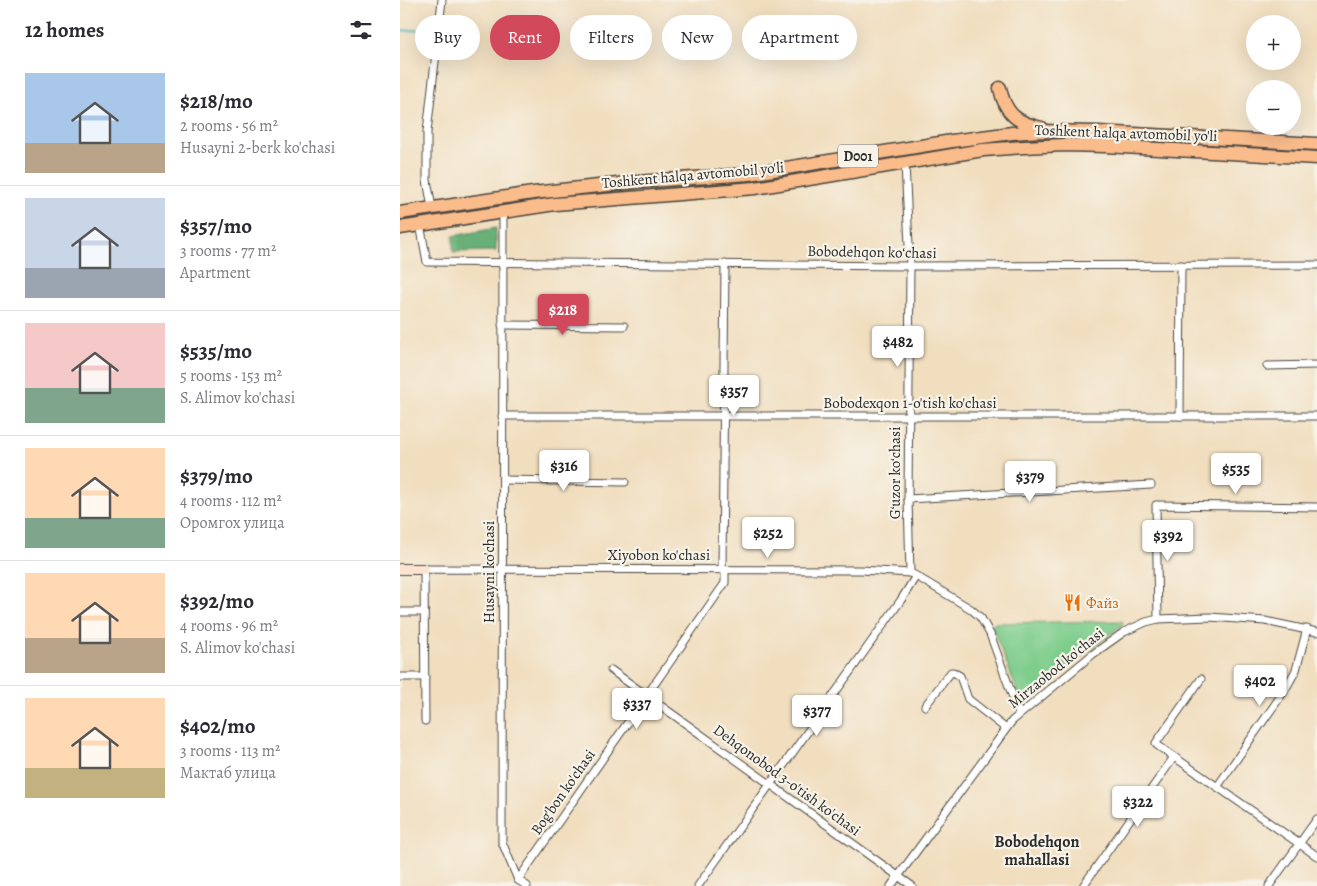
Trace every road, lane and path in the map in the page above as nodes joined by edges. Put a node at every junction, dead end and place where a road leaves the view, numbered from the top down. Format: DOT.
graph roads {
  1 [pos="442,0"];
  2 [pos="1000,88"];
  3 [pos="1056,131"];
  4 [pos="1226,138"];
  5 [pos="1317,144"];
  6 [pos="1225,152"];
  7 [pos="1317,158"];
  8 [pos="905,163"];
  9 [pos="636,182"];
  10 [pos="637,197"];
  11 [pos="432,208"];
  12 [pos="502,212"];
  13 [pos="400,214"];
  14 [pos="420,224"];
  15 [pos="400,228"];
  16 [pos="502,262"];
  17 [pos="725,264"];
  18 [pos="1317,264"];
  19 [pos="1181,265"];
  20 [pos="910,266"];
  21 [pos="502,325"];
  22 [pos="624,326"];
  23 [pos="1317,365"];
  24 [pos="1266,366"];
  25 [pos="502,416"];
  26 [pos="1180,416"];
  27 [pos="1317,416"];
  28 [pos="723,417"];
  29 [pos="908,417"];
  30 [pos="503,480"];
  31 [pos="625,482"];
  32 [pos="1151,485"];
  33 [pos="908,499"];
  34 [pos="1317,507"];
  35 [pos="400,569"];
  36 [pos="424,569"];
  37 [pos="503,570"];
  38 [pos="724,570"];
  39 [pos="913,575"];
  40 [pos="400,612"];
  41 [pos="424,612"];
  42 [pos="1158,619"];
  43 [pos="1307,629"];
  44 [pos="1317,632"];
  45 [pos="610,670"];
  46 [pos="400,677"];
  47 [pos="425,677"];
  48 [pos="1201,679"];
  49 [pos="647,697"];
  50 [pos="926,706"];
  51 [pos="1019,714"];
  52 [pos="426,721"];
  53 [pos="1005,728"];
  54 [pos="1174,757"];
  55 [pos="770,785"];
  56 [pos="1217,787"];
  57 [pos="1317,819"];
  58 [pos="1299,844"];
  59 [pos="1317,856"];
  60 [pos="898,876"];
  61 [pos="518,880"];
  62 [pos="527,886"];
  63 [pos="698,886"];
  64 [pos="891,886"];
  65 [pos="912,886"];
  66 [pos="1083,886"];
  67 [pos="1269,886"];
  1 -- 11 [label="street"];
  2 -- 3 [label="highway"];
  3 -- 4 [label="highway, Toshkent halqa avtomobil yo'li / D001"];
  3 -- 9 [label="highway, Toshkent halqa avtomobil yo'li / D001"];
  4 -- 5 [label="highway, Toshkent halqa avtomobil yo'li / D001"];
  4 -- 6 [label="highway"];
  6 -- 7 [label="highway, Toshkent halqa avtomobil yo'li / D001"];
  6 -- 8 [label="highway, Toshkent halqa avtomobil yo'li / D001"];
  8 -- 10 [label="highway, Toshkent halqa avtomobil yo'li / D001"];
  8 -- 20 [label="street, Gʻuzor koʻchasi"];
  9 -- 10 [label="highway"];
  9 -- 11 [label="highway, Toshkent halqa avtomobil yo'li / D001"];
  10 -- 12 [label="highway, Toshkent halqa avtomobil yo'li / D001"];
  11 -- 13 [label="highway, Toshkent halqa avtomobil yo'li / D001"];
  12 -- 14 [label="highway, Toshkent halqa avtomobil yo'li / D001"];
  12 -- 16 [label="street, Husayni ko'chasi"];
  14 -- 15 [label="highway, Toshkent halqa avtomobil yo'li / D001"];
  14 -- 16 [label="street, Bobodehqon koʻchasi"];
  16 -- 17 [label="street, Bobodehqon koʻchasi"];
  16 -- 21 [label="street, Husayni ko'chasi"];
  17 -- 20 [label="street, Bobodehqon koʻchasi"];
  17 -- 28 [label="street, Bog'bon ko'chasi"];
  18 -- 19 [label="street, Bobodehqon koʻchasi"];
  19 -- 20 [label="street, Bobodehqon koʻchasi"];
  19 -- 26 [label="street"];
  20 -- 29 [label="street, Gʻuzor koʻchasi"];
  21 -- 22 [label="street"];
  21 -- 25 [label="street, Husayni ko'chasi"];
  23 -- 24 [label="street"];
  25 -- 28 [label="street, Bobodexqon 1-o'tish ko'chasi"];
  25 -- 30 [label="street, Husayni ko'chasi"];
  26 -- 27 [label="street, Bobodexqon 1-o'tish ko'chasi"];
  26 -- 29 [label="street, Bobodexqon 1-o'tish ko'chasi"];
  28 -- 29 [label="street, Bobodexqon 1-o'tish ko'chasi"];
  28 -- 38 [label="street, Bog'bon ko'chasi"];
  29 -- 33 [label="street, Gʻuzor koʻchasi"];
  30 -- 31 [label="street"];
  30 -- 37 [label="street, Husayni ko'chasi"];
  32 -- 33 [label="street"];
  33 -- 39 [label="street, Gʻuzor koʻchasi"];
  34 -- 42 [label="street"];
  35 -- 36 [label="street, Xiyobon ko'chasi"];
  36 -- 37 [label="street, Xiyobon ko'chasi"];
  36 -- 41 [label="street"];
  37 -- 38 [label="street, Xiyobon ko'chasi"];
  37 -- 61 [label="street, Husayni ko'chasi"];
  38 -- 39 [label="street, Xiyobon ko'chasi"];
  38 -- 49 [label="street, Bog'bon ko'chasi"];
  39 -- 51 [label="street, Xiyobon ko'chasi"];
  39 -- 55 [label="street"];
  40 -- 41 [label="street"];
  41 -- 47 [label="street"];
  42 -- 43 [label="street, Mirzaobod ko'chasi"];
  42 -- 51 [label="street, Mirzaobod ko'chasi"];
  43 -- 44 [label="street, Mirzaobod ko'chasi"];
  43 -- 56 [label="street"];
  45 -- 49 [label="street, Dehqonobod 3-o'tish ko'chasi"];
  46 -- 47 [label="street"];
  47 -- 52 [label="street"];
  48 -- 54 [label="street"];
  49 -- 55 [label="street, Dehqonobod 3-o'tish ko'chasi"];
  49 -- 61 [label="street, Bog'bon ko'chasi"];
  50 -- 53 [label="street"];
  51 -- 53 [label="street, Mirzaobod ko'chasi"];
  53 -- 60 [label="street, Mirzaobod ko'chasi"];
  54 -- 56 [label="street"];
  54 -- 66 [label="street"];
  55 -- 60 [label="street, Dehqonobod 3-o'tish ko'chasi"];
  55 -- 63 [label="street"];
  56 -- 58 [label="street"];
  57 -- 58 [label="street"];
  58 -- 59 [label="street"];
  58 -- 67 [label="street"];
  60 -- 64 [label="street, Mirzaobod ko'chasi"];
  60 -- 65 [label="street, Dehqonobod 3-o'tish ko'chasi"];
  61 -- 62 [label="street"];
}
